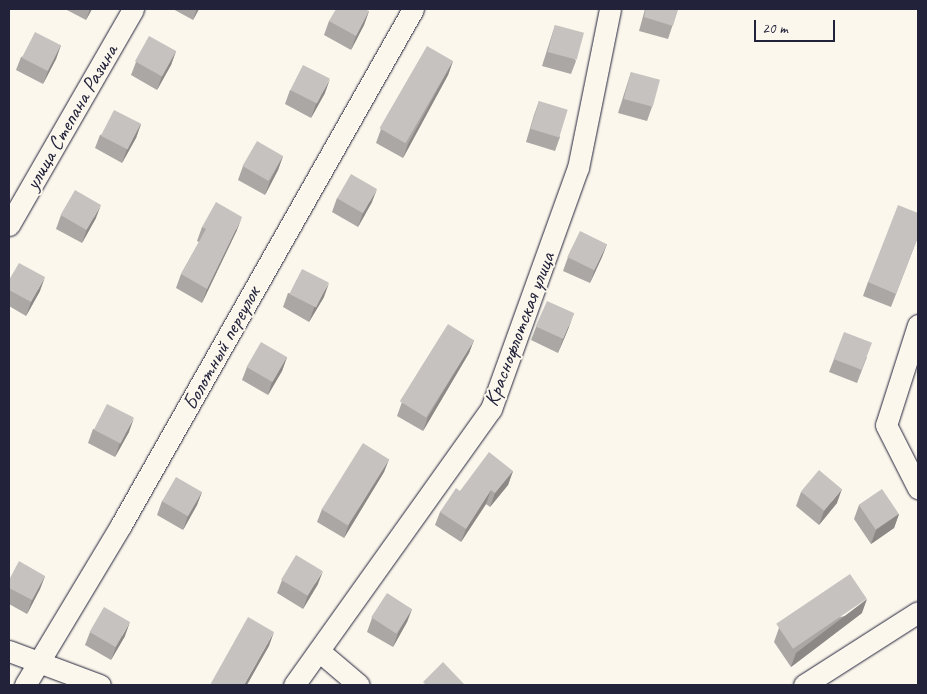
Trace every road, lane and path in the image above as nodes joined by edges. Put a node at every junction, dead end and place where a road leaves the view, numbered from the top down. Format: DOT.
graph roads {
  1 [pos="133,9"];
  2 [pos="413,9"];
  3 [pos="610,9"];
  4 [pos="9,225"];
  5 [pos="918,325"];
  6 [pos="918,488"];
  7 [pos="918,612"];
  8 [pos="9,651"];
  9 [pos="319,651"];
  10 [pos="37,663"];
  11 [pos="25,685"];
  12 [pos="100,685"];
  13 [pos="294,685"];
  14 [pos="359,685"];
  15 [pos="804,685"];
  1 -- 4 [label="street, улица Степана Разина"];
  2 -- 10 [label="street, Болотный переулок"];
  3 -- 9 [label="street, Краснофлотская улица"];
  5 -- 6 [label="street"];
  7 -- 15 [label="street"];
  8 -- 10 [label="street"];
  9 -- 13 [label="street, Краснофлотская улица"];
  9 -- 14 [label="street"];
  10 -- 11 [label="street, Болотный переулок"];
  10 -- 12 [label="street"];
}
